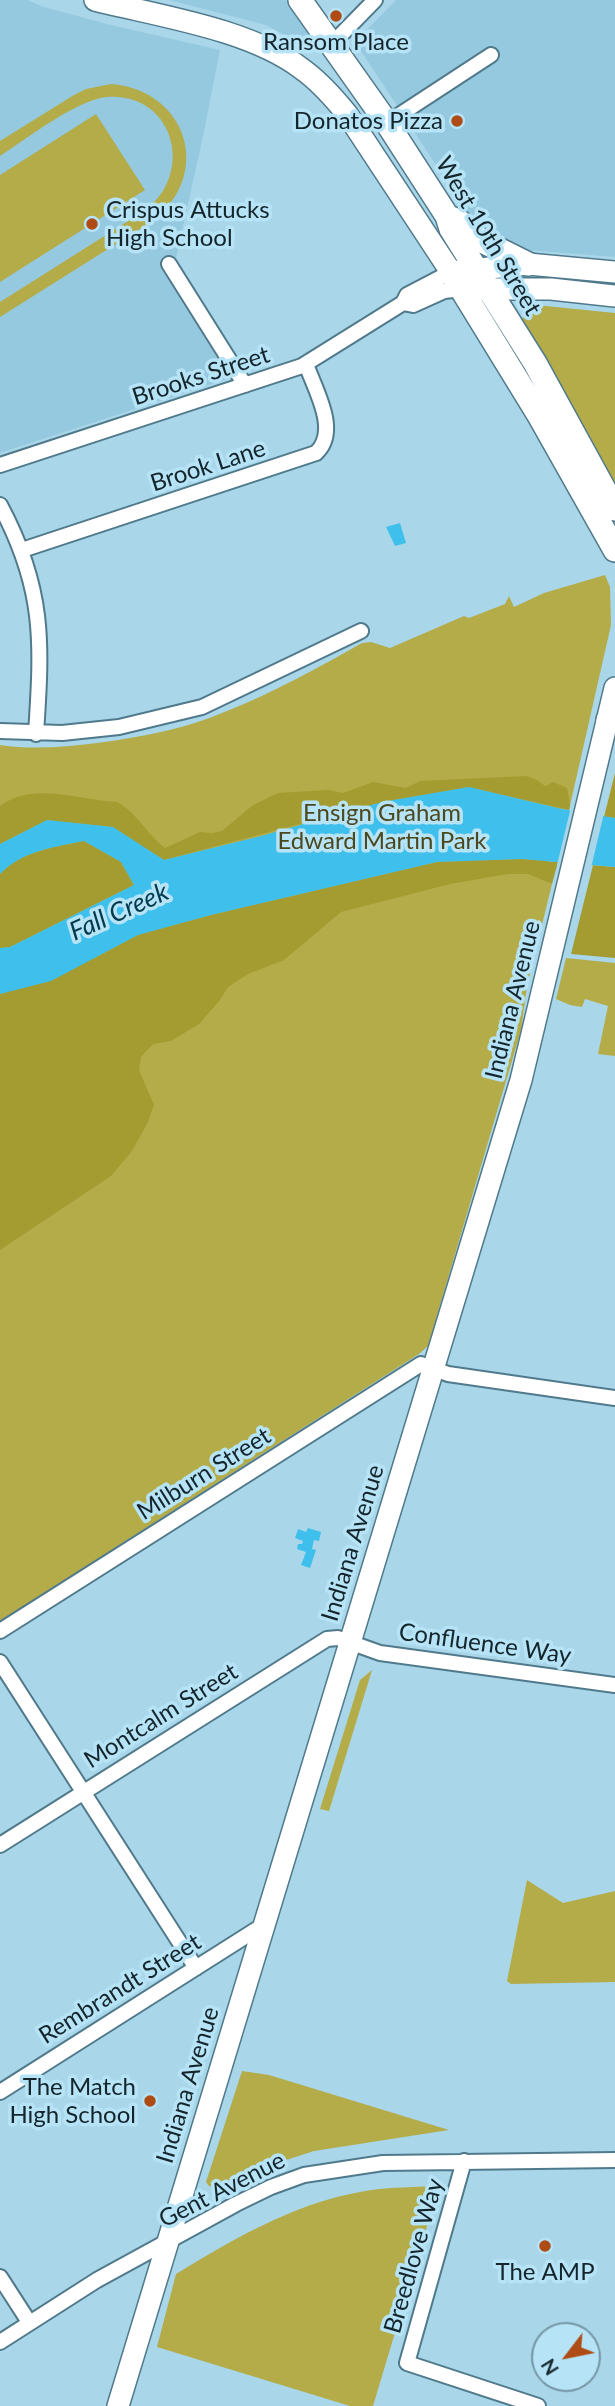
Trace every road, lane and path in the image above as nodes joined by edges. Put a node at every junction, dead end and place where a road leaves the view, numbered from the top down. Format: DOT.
graph roads {
  1 [pos="95,0"];
  2 [pos="300,0"];
  3 [pos="374,0"];
  4 [pos="332,44"];
  5 [pos="491,55"];
  6 [pos="387,123"];
  7 [pos="447,216"];
  8 [pos="169,264"];
  9 [pos="528,264"];
  10 [pos="476,269"];
  11 [pos="615,272"];
  12 [pos="456,281"];
  13 [pos="488,289"];
  14 [pos="615,296"];
  15 [pos="306,364"];
  16 [pos="245,385"];
  17 [pos="0,465"];
  18 [pos="0,505"];
  19 [pos="615,509"];
  20 [pos="22,550"];
  21 [pos="615,550"];
  22 [pos="361,631"];
  23 [pos="615,688"];
  24 [pos="611,716"];
  25 [pos="0,731"];
  26 [pos="36,734"];
  27 [pos="433,1369"];
  28 [pos="615,1398"];
  29 [pos="0,1631"];
  30 [pos="350,1642"];
  31 [pos="0,1662"];
  32 [pos="615,1685"];
  33 [pos="84,1792"];
  34 [pos="0,1845"];
  35 [pos="265,1924"];
  36 [pos="196,1968"];
  37 [pos="0,2092"];
  38 [pos="615,2160"];
  39 [pos="464,2161"];
  40 [pos="167,2243"];
  41 [pos="0,2277"];
  42 [pos="29,2322"];
  43 [pos="0,2342"];
  44 [pos="118,2406"];
  45 [pos="538,2406"];
  1 -- 12 [label="main road"];
  2 -- 4 [label="main road, West 10th Street"];
  3 -- 4 [label="street"];
  4 -- 6 [label="main road, West 10th Street"];
  5 -- 6 [label="street"];
  6 -- 7 [label="main road, West 10th Street"];
  7 -- 9 [label="main road"];
  7 -- 10 [label="main road, West 10th Street"];
  8 -- 16 [label="street"];
  9 -- 10 [label="main road"];
  9 -- 11 [label="main road"];
  10 -- 12 [label="main road"];
  10 -- 13 [label="main road, West 10th Street"];
  12 -- 13 [label="main road"];
  12 -- 15 [label="street, Brooks Street"];
  12 -- 21 [label="main road, West 10th Street"];
  13 -- 14 [label="main road"];
  13 -- 19 [label="main road, West 10th Street"];
  15 -- 16 [label="street, Brooks Street"];
  15 -- 20 [label="street, Brook Lane"];
  16 -- 17 [label="street, Brooks Street"];
  18 -- 20 [label="street"];
  20 -- 26 [label="street"];
  22 -- 26 [label="street"];
  23 -- 24 [label="main road, Indiana Avenue"];
  24 -- 27 [label="main road, Indiana Avenue"];
  25 -- 26 [label="street"];
  27 -- 28 [label="street"];
  27 -- 29 [label="street, Milburn Street"];
  27 -- 30 [label="main road, Indiana Avenue"];
  30 -- 32 [label="street, Confluence Way"];
  30 -- 33 [label="street, Montcalm Street"];
  30 -- 35 [label="main road, Indiana Avenue"];
  31 -- 33 [label="street"];
  33 -- 34 [label="street, Montcalm Street"];
  33 -- 36 [label="street"];
  35 -- 36 [label="street, Rembrandt Street"];
  35 -- 40 [label="main road, Indiana Avenue"];
  36 -- 37 [label="street, Rembrandt Street"];
  38 -- 39 [label="street, Gent Avenue"];
  39 -- 40 [label="street, Gent Avenue"];
  39 -- 45 [label="street, Breedlove Way"];
  40 -- 42 [label="street, Gent Avenue"];
  40 -- 44 [label="main road, Indiana Avenue"];
  41 -- 42 [label="street"];
  42 -- 43 [label="street, Gent Avenue"];
}
